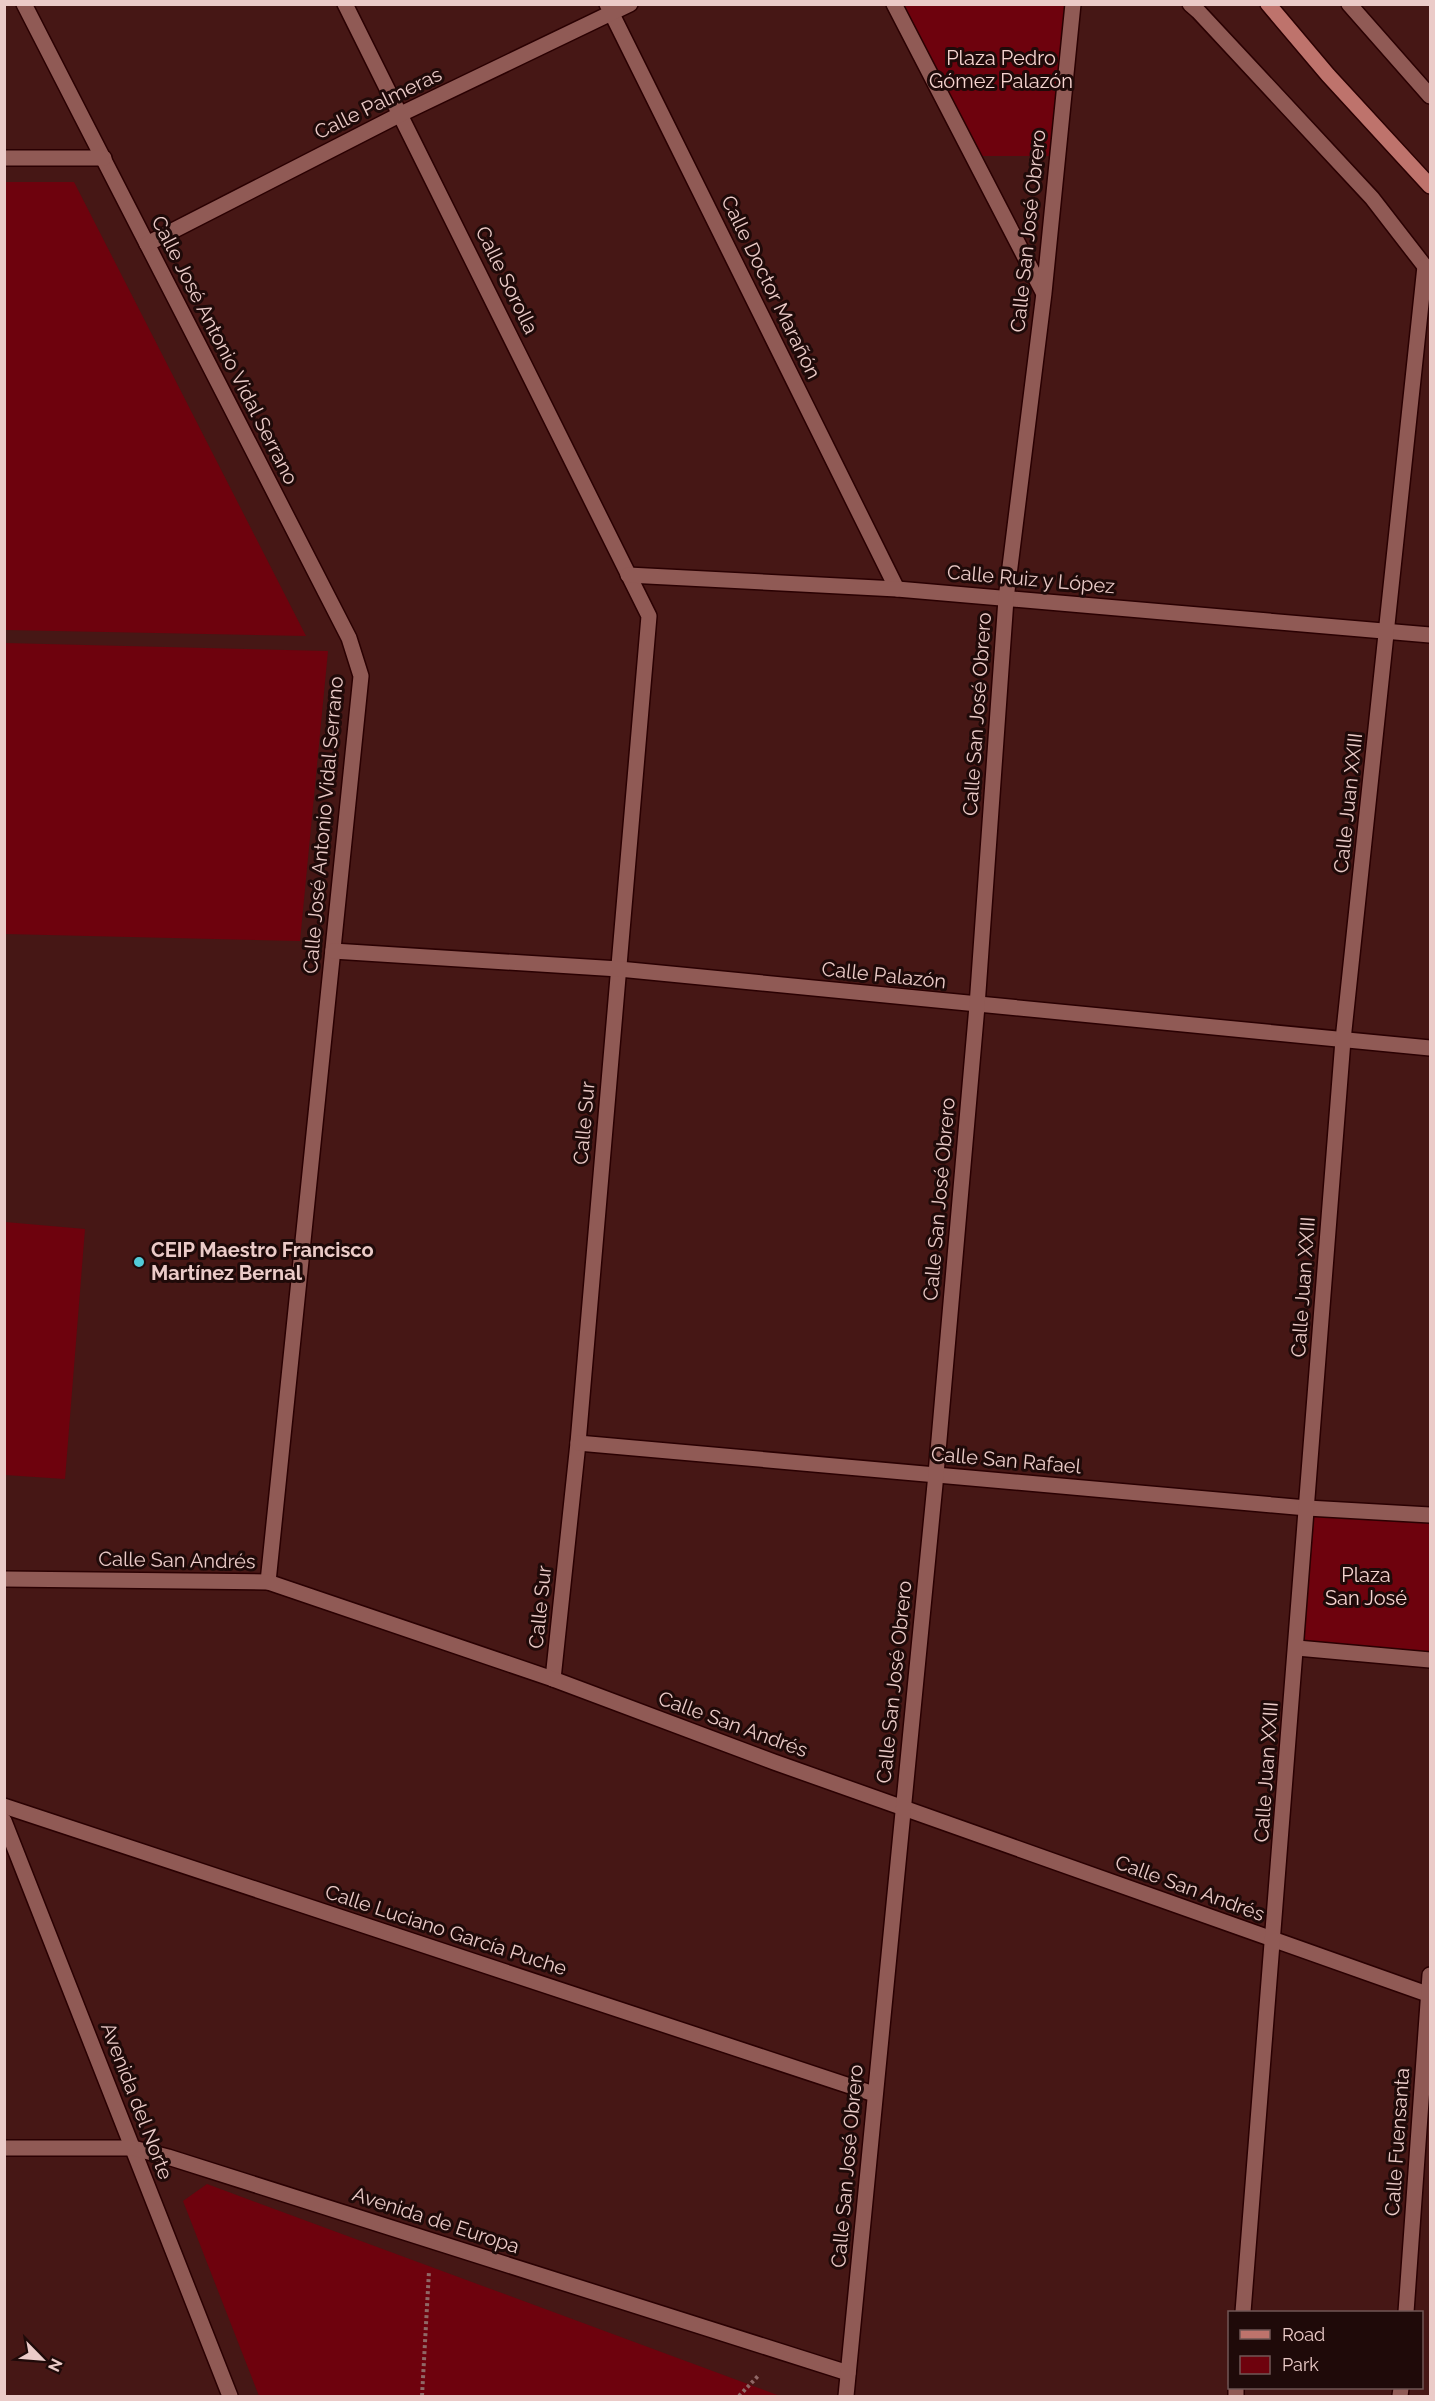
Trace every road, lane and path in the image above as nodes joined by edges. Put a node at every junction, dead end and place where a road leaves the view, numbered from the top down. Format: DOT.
graph roads {
  1 [pos="24,4"];
  2 [pos="345,4"];
  3 [pos="630,4"];
  4 [pos="894,4"];
  5 [pos="1073,4"];
  6 [pos="1190,4"];
  7 [pos="1268,4"];
  8 [pos="1349,4"];
  9 [pos="609,9"];
  10 [pos="1431,96"];
  11 [pos="401,114"];
  12 [pos="4,158"];
  13 [pos="104,159"];
  14 [pos="1431,186"];
  15 [pos="147,244"];
  16 [pos="1428,270"];
  17 [pos="1044,293"];
  18 [pos="628,575"];
  19 [pos="897,589"];
  20 [pos="1006,599"];
  21 [pos="1387,631"];
  22 [pos="1431,635"];
  23 [pos="333,951"];
  24 [pos="619,969"];
  25 [pos="977,1006"];
  26 [pos="1343,1040"];
  27 [pos="1431,1048"];
  28 [pos="578,1443"];
  29 [pos="936,1474"];
  30 [pos="1307,1508"];
  31 [pos="1431,1515"];
  32 [pos="4,1579"];
  33 [pos="268,1582"];
  34 [pos="1297,1648"];
  35 [pos="1431,1660"];
  36 [pos="553,1679"];
  37 [pos="4,1806"];
  38 [pos="903,1808"];
  39 [pos="4,1821"];
  40 [pos="8,1839"];
  41 [pos="1274,1941"];
  42 [pos="1431,1975"];
  43 [pos="1430,1994"];
  44 [pos="874,2094"];
  45 [pos="4,2148"];
  46 [pos="133,2148"];
  47 [pos="430,2240"];
  48 [pos="1243,2311"];
  49 [pos="1406,2311"];
  50 [pos="848,2373"];
  51 [pos="230,2397"];
  52 [pos="422,2397"];
  53 [pos="846,2397"];
  1 -- 13 [label="street, Calle José Antonio Vidal Serrano"];
  2 -- 11 [label="street, Calle Sorolla"];
  3 -- 9 [label="street, Calle Palmeras"];
  4 -- 17 [label="street"];
  5 -- 17 [label="street, Calle San José Obrero"];
  6 -- 16 [label="street"];
  7 -- 14 [label="main road"];
  8 -- 10 [label="street"];
  9 -- 11 [label="street, Calle Palmeras"];
  9 -- 19 [label="street, Calle Doctor Marañón"];
  11 -- 15 [label="street, Calle Palmeras"];
  11 -- 18 [label="street, Calle Sorolla"];
  12 -- 13 [label="street"];
  13 -- 15 [label="street, Calle José Antonio Vidal Serrano"];
  15 -- 23 [label="street, Calle José Antonio Vidal Serrano"];
  16 -- 21 [label="street, Calle Juan XXIII"];
  17 -- 20 [label="street, Calle San José Obrero"];
  18 -- 19 [label="street, Calle Ruiz y López"];
  18 -- 24 [label="street, Calle Sur"];
  19 -- 20 [label="street, Calle Ruiz y López"];
  20 -- 21 [label="street, Calle Ruiz y López"];
  20 -- 25 [label="street, Calle San José Obrero"];
  21 -- 22 [label="street, Calle Ruiz y López"];
  21 -- 26 [label="street, Calle Juan XXIII"];
  23 -- 24 [label="street, Calle Palazón"];
  23 -- 33 [label="street, Calle José Antonio Vidal Serrano"];
  24 -- 25 [label="street, Calle Palazón"];
  24 -- 28 [label="street, Calle Sur"];
  25 -- 26 [label="street, Calle Palazón"];
  25 -- 29 [label="street, Calle San José Obrero"];
  26 -- 27 [label="street, Calle Palazón"];
  26 -- 30 [label="street, Calle Juan XXIII"];
  28 -- 29 [label="street, Calle San Rafael"];
  28 -- 36 [label="street, Calle Sur"];
  29 -- 30 [label="street, Calle San Rafael"];
  29 -- 38 [label="street, Calle San José Obrero"];
  30 -- 31 [label="street, Calle San Rafael"];
  30 -- 34 [label="street, Calle Juan XXIII"];
  32 -- 33 [label="street, Calle San Andrés"];
  33 -- 36 [label="street, Calle San Andrés"];
  34 -- 35 [label="street"];
  34 -- 41 [label="street, Calle Juan XXIII"];
  36 -- 38 [label="street, Calle San Andrés"];
  37 -- 44 [label="street, Calle Luciano García Puche"];
  38 -- 41 [label="street, Calle San Andrés"];
  38 -- 44 [label="street, Calle San José Obrero"];
  39 -- 40 [label="street, Avenida del Norte"];
  40 -- 46 [label="street, Avenida del Norte"];
  41 -- 43 [label="street, Calle San Andrés"];
  41 -- 48 [label="street, Calle Juan XXIII"];
  42 -- 43 [label="street, Calle Fuensanta"];
  43 -- 49 [label="street, Calle Fuensanta"];
  44 -- 50 [label="street, Calle San José Obrero"];
  45 -- 46 [label="street, Avenida de Europa"];
  46 -- 47 [label="street, Avenida de Europa"];
  46 -- 51 [label="street, Avenida del Norte"];
  47 -- 50 [label="street, Avenida de Europa"];
  47 -- 52 [label="path"];
  50 -- 53 [label="street, Calle San José Obrero"];
}
